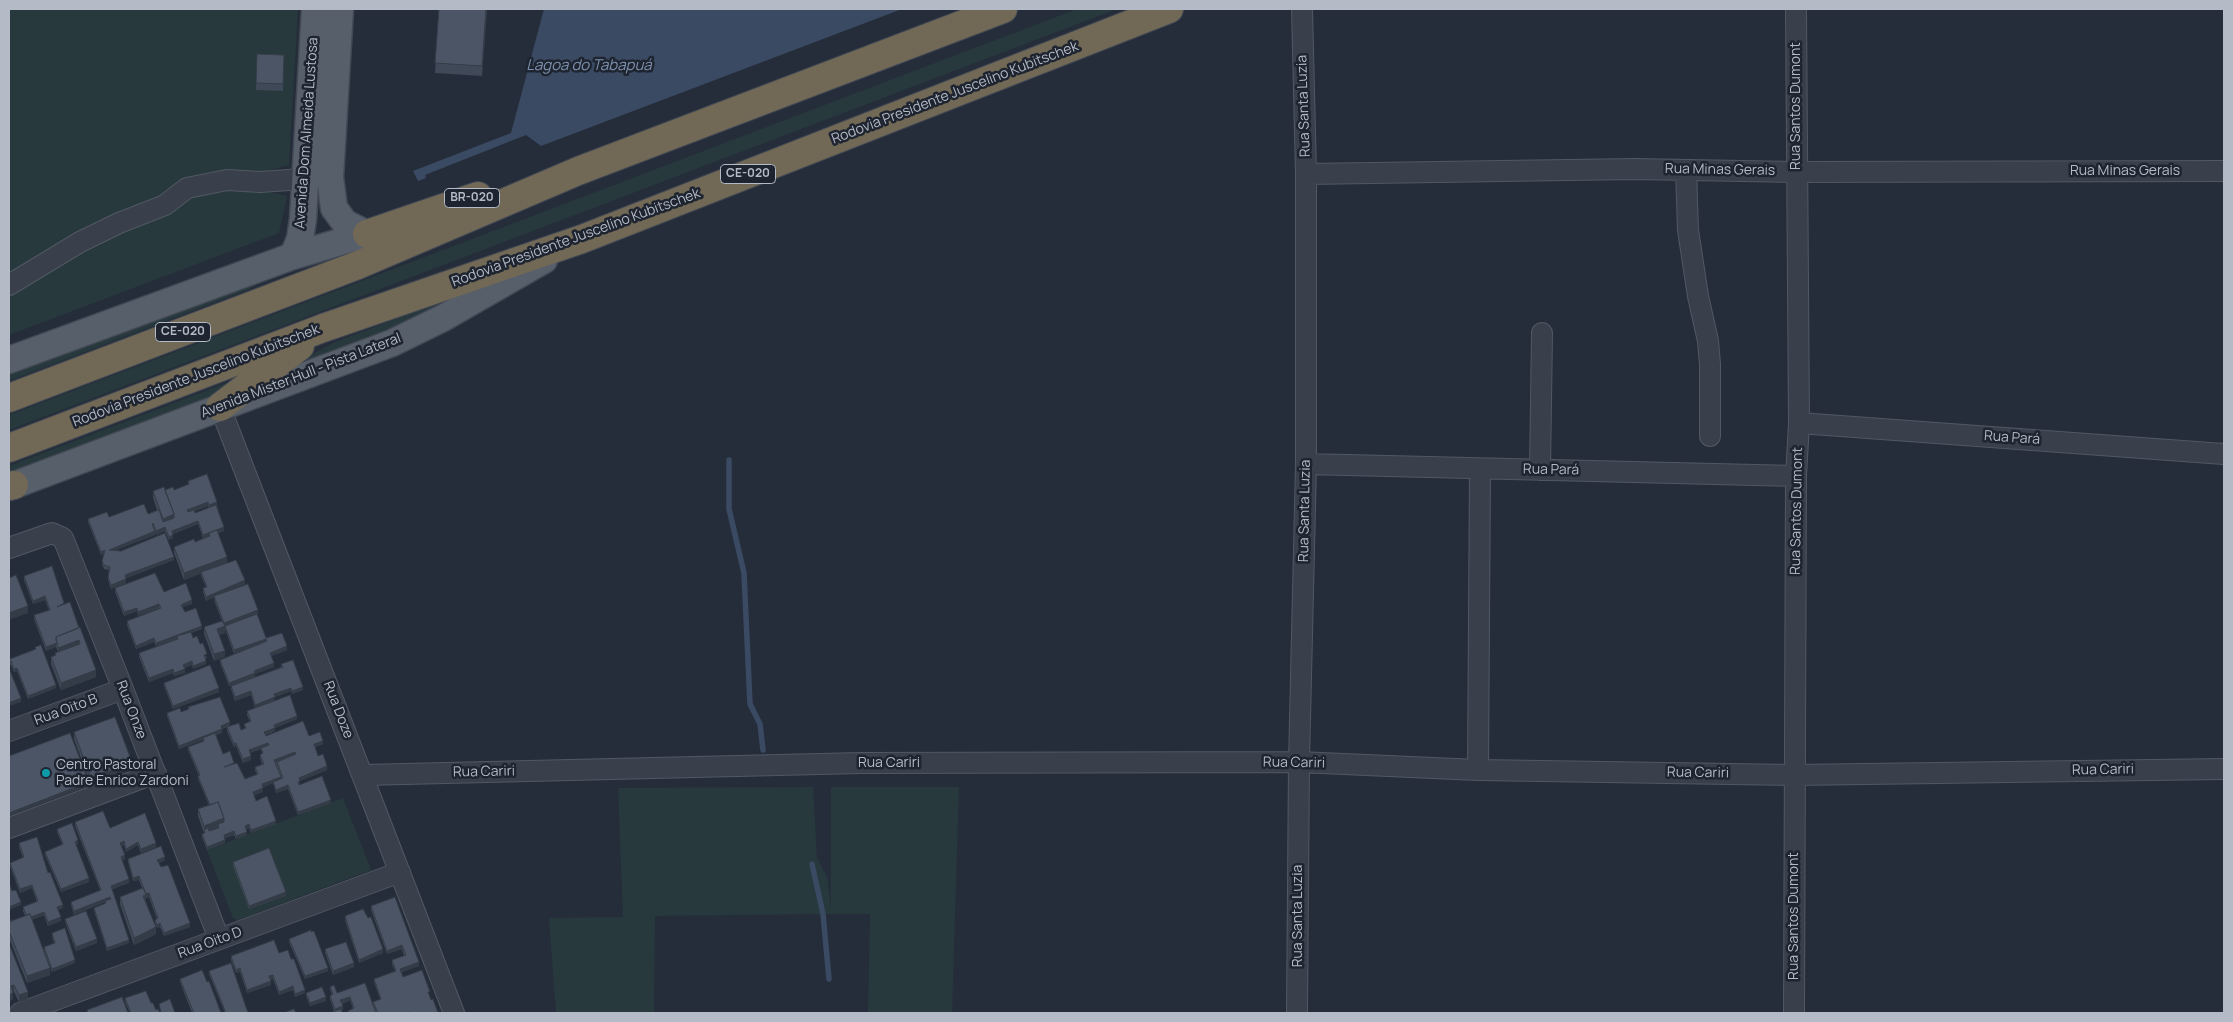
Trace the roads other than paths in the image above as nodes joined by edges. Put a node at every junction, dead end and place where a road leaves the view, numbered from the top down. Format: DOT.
graph roads {
  1 [pos="315,9"];
  2 [pos="340,9"];
  3 [pos="1004,9"];
  4 [pos="1169,9"];
  5 [pos="1302,9"];
  6 [pos="1796,9"];
  7 [pos="578,170"];
  8 [pos="1686,170"];
  9 [pos="2224,171"];
  10 [pos="1796,172"];
  11 [pos="1306,174"];
  12 [pos="318,177"];
  13 [pos="367,234"];
  14 [pos="582,239"];
  15 [pos="293,256"];
  16 [pos="9,285"];
  17 [pos="323,328"];
  18 [pos="1542,332"];
  19 [pos="9,360"];
  20 [pos="9,398"];
  21 [pos="220,407"];
  22 [pos="1799,423"];
  23 [pos="1710,436"];
  24 [pos="9,448"];
  25 [pos="2224,454"];
  26 [pos="1306,464"];
  27 [pos="1480,469"];
  28 [pos="1540,470"];
  29 [pos="1796,476"];
  30 [pos="10,486"];
  31 [pos="9,548"];
  32 [pos="123,689"];
  33 [pos="9,731"];
  34 [pos="1299,762"];
  35 [pos="2224,769"];
  36 [pos="1478,770"];
  37 [pos="156,774"];
  38 [pos="363,775"];
  39 [pos="1794,775"];
  40 [pos="9,828"];
  41 [pos="400,872"];
  42 [pos="220,939"];
  43 [pos="20,1013"];
  44 [pos="454,1013"];
  45 [pos="1298,1013"];
  46 [pos="1794,1013"];
  1 -- 12 [label="main road, Avenida Dom Almeida Lustosa"];
  2 -- 12 [label="main road, Avenida Dom Almeida Lustosa"];
  3 -- 7 [label="highway, CE-020"];
  4 -- 14 [label="highway, Rodovia Presidente Juscelino Kubitschek / CE-020"];
  5 -- 11 [label="street, Rua Santa Luzia"];
  6 -- 10 [label="street, Rua Santos Dumont"];
  7 -- 13 [label="highway, BR-020"];
  7 -- 20 [label="highway, CE-020"];
  8 -- 10 [label="street, Rua Minas Gerais"];
  8 -- 11 [label="street, Rua Minas Gerais"];
  8 -- 23 [label="street"];
  9 -- 10 [label="street, Rua Minas Gerais"];
  10 -- 22 [label="street, Rua Santos Dumont"];
  11 -- 26 [label="street, Rua Santa Luzia"];
  12 -- 13 [label="main road, Avenida Dom Almeida Lustosa"];
  12 -- 15 [label="main road, Avenida Dom Almeida Lustosa"];
  12 -- 16 [label="street"];
  13 -- 15 [label="main road, BR-020"];
  14 -- 17 [label="highway, Rodovia Presidente Juscelino Kubitschek / CE-020"];
  14 -- 21 [label="main road, Avenida Mister Hull - Pista Lateral"];
  15 -- 19 [label="main road, BR-020"];
  17 -- 21 [label="highway"];
  17 -- 24 [label="highway, Rodovia Presidente Juscelino Kubitschek / CE-020"];
  18 -- 28 [label="street"];
  21 -- 30 [label="main road, Avenida Mister Hull - Pista Lateral"];
  21 -- 38 [label="street, Rua Doze"];
  22 -- 25 [label="street, Rua Pará"];
  22 -- 29 [label="street, Rua Santos Dumont"];
  26 -- 27 [label="street, Rua Pará"];
  26 -- 34 [label="street, Rua Santa Luzia"];
  27 -- 28 [label="street, Rua Pará"];
  27 -- 36 [label="street"];
  28 -- 29 [label="street, Rua Pará"];
  29 -- 39 [label="street, Rua Santos Dumont"];
  31 -- 32 [label="street, Rua Onze"];
  32 -- 33 [label="street, Rua Oito B"];
  32 -- 37 [label="street, Rua Onze"];
  34 -- 36 [label="street, Rua Cariri"];
  34 -- 38 [label="street, Rua Cariri"];
  34 -- 45 [label="street, Rua Santa Luzia"];
  35 -- 39 [label="street, Rua Cariri"];
  36 -- 39 [label="street, Rua Cariri"];
  37 -- 40 [label="street"];
  37 -- 42 [label="street, Rua Onze"];
  38 -- 41 [label="street, Rua Doze"];
  39 -- 46 [label="street, Rua Santos Dumont"];
  41 -- 42 [label="street, Rua Oito D"];
  41 -- 44 [label="street, Rua Doze"];
  42 -- 43 [label="street, Rua Oito D"];
}
